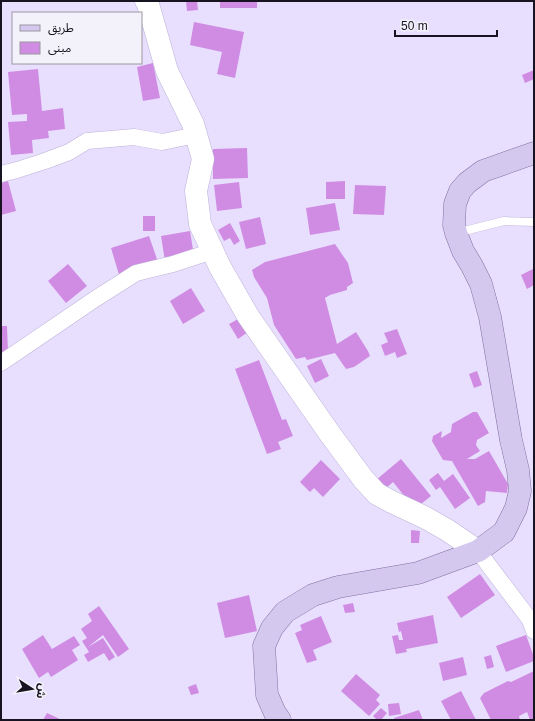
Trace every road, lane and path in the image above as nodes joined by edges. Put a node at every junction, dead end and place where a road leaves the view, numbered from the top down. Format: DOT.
graph roads {
  1 [pos="146,1"];
  2 [pos="196,135"];
  3 [pos="534,153"];
  4 [pos="1,174"];
  5 [pos="534,222"];
  6 [pos="456,233"];
  7 [pos="213,251"];
  8 [pos="1,363"];
  9 [pos="478,552"];
  10 [pos="534,631"];
  11 [pos="280,720"];
  1 -- 2 [label="street"];
  2 -- 4 [label="street"];
  2 -- 7 [label="street"];
  3 -- 6 [label="main road"];
  5 -- 6 [label="lane"];
  6 -- 9 [label="main road"];
  7 -- 8 [label="street"];
  7 -- 9 [label="street"];
  9 -- 10 [label="street"];
  9 -- 11 [label="main road"];
}
